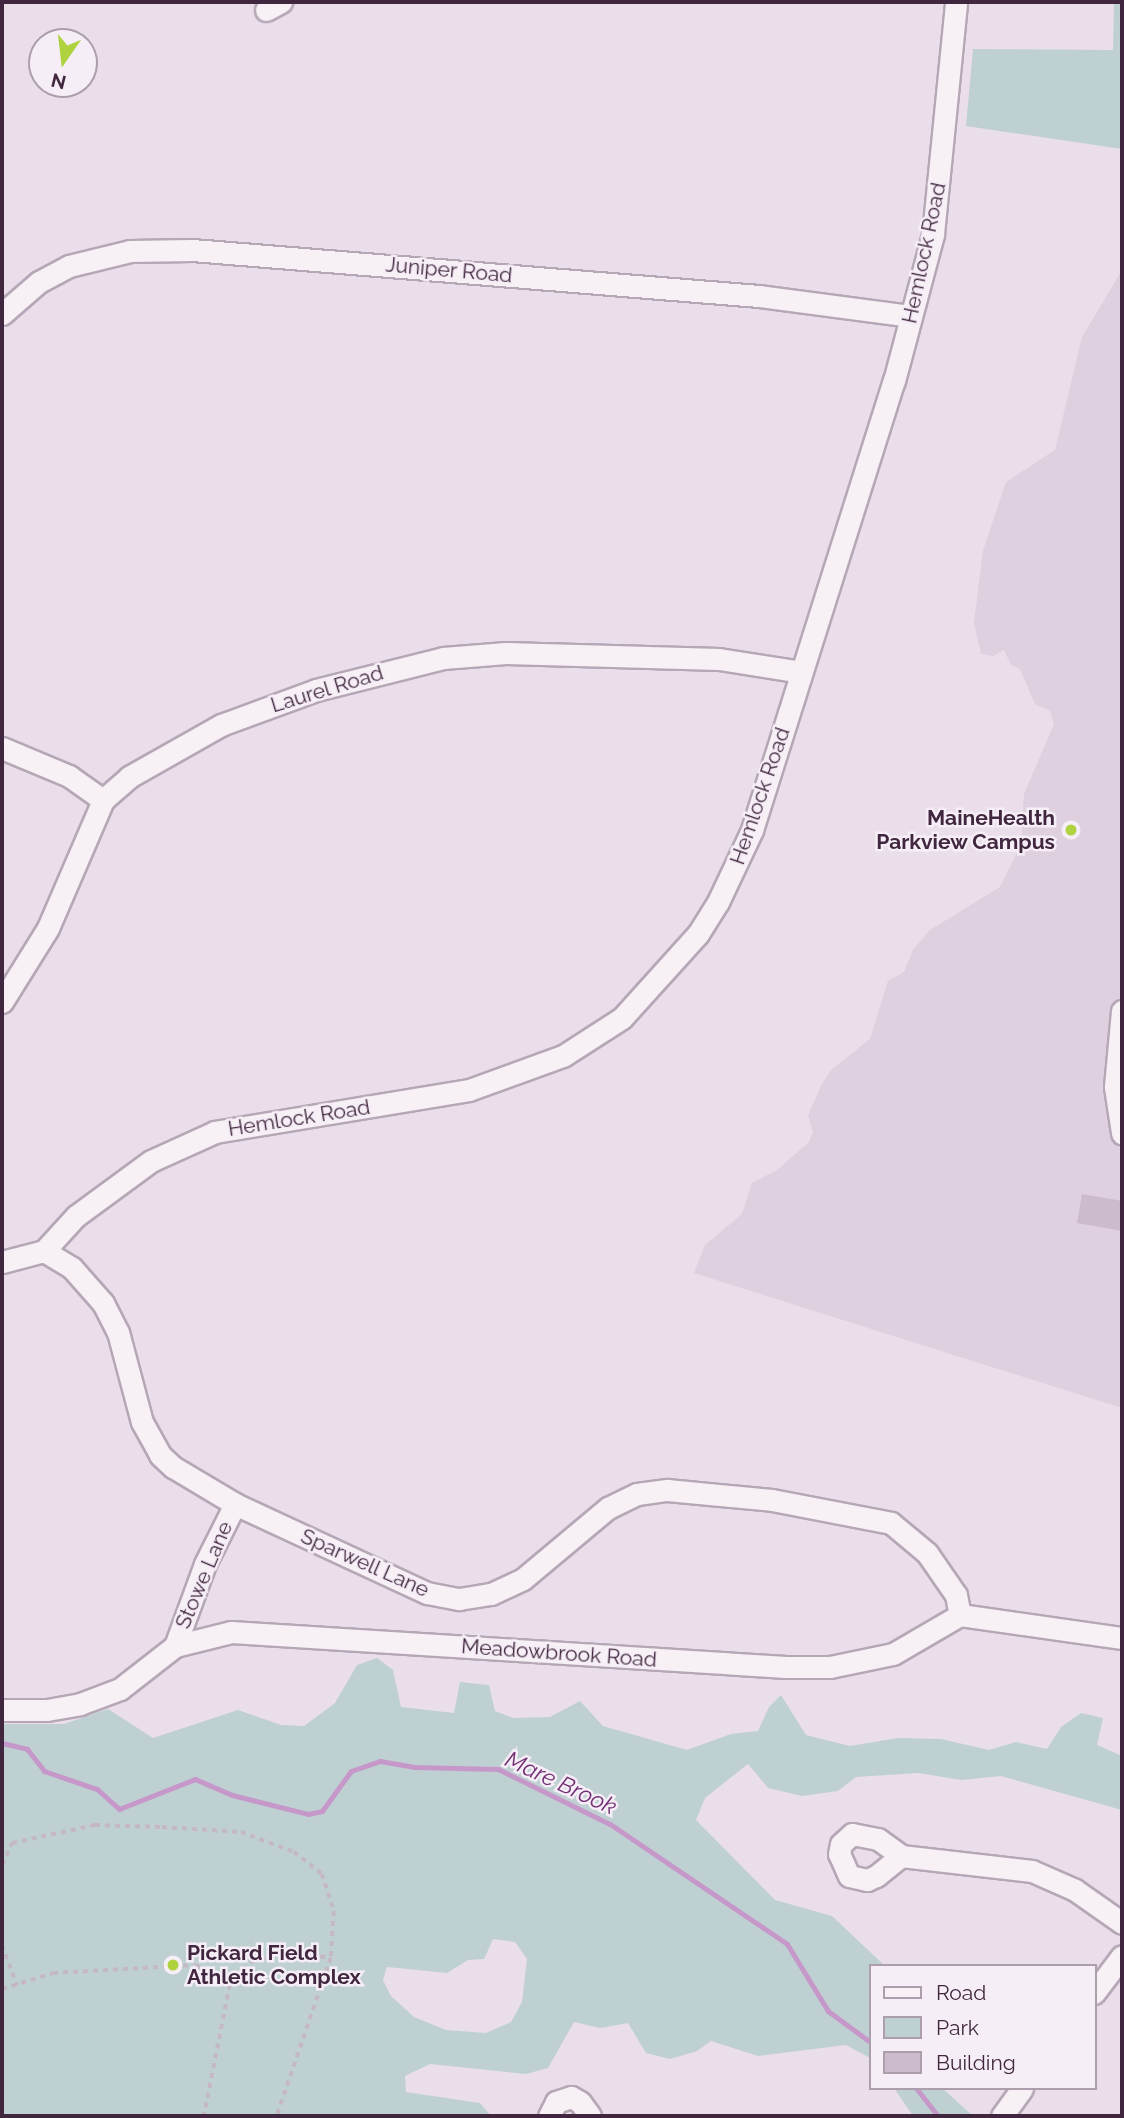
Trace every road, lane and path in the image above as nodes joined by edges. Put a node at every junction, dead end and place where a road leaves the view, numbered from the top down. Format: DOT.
graph roads {
  1 [pos="956,2"];
  2 [pos="2,314"];
  3 [pos="911,316"];
  4 [pos="801,672"];
  5 [pos="2,748"];
  6 [pos="103,800"];
  7 [pos="2,1002"];
  8 [pos="1122,1011"];
  9 [pos="1122,1133"];
  10 [pos="44,1251"];
  11 [pos="2,1262"];
  12 [pos="235,1504"];
  13 [pos="960,1615"];
  14 [pos="1122,1638"];
  15 [pos="175,1646"];
  16 [pos="2,1710"];
  17 [pos="901,1856"];
  18 [pos="2,1865"];
  19 [pos="1122,1923"];
  20 [pos="2,1945"];
  21 [pos="1122,1956"];
  22 [pos="331,1958"];
  23 [pos="17,1985"];
  24 [pos="230,1985"];
  25 [pos="2,1989"];
  26 [pos="1096,1990"];
  27 [pos="1022,2090"];
  28 [pos="204,2116"];
  29 [pos="276,2116"];
  30 [pos="549,2116"];
  31 [pos="590,2116"];
  32 [pos="1002,2116"];
  1 -- 3 [label="street, Hemlock Road"];
  2 -- 3 [label="street, Juniper Road"];
  3 -- 4 [label="street, Hemlock Road"];
  4 -- 6 [label="street, Laurel Road"];
  4 -- 10 [label="street, Hemlock Road"];
  5 -- 6 [label="street"];
  6 -- 7 [label="street, Laurel Road"];
  8 -- 9 [label="street"];
  10 -- 11 [label="street"];
  10 -- 12 [label="street, Sparwell Lane"];
  12 -- 13 [label="street, Sparwell Lane"];
  12 -- 15 [label="street, Stowe Lane"];
  13 -- 14 [label="street"];
  13 -- 15 [label="street, Meadowbrook Road"];
  15 -- 16 [label="street, Meadowbrook Road"];
  17 -- 19 [label="street"];
  18 -- 22 [label="path"];
  20 -- 23 [label="path"];
  21 -- 26 [label="street"];
  22 -- 24 [label="path"];
  22 -- 29 [label="path"];
  23 -- 24 [label="path"];
  23 -- 25 [label="path"];
  24 -- 28 [label="path"];
  27 -- 32 [label="street"];
  30 -- 31 [label="street"];
}
